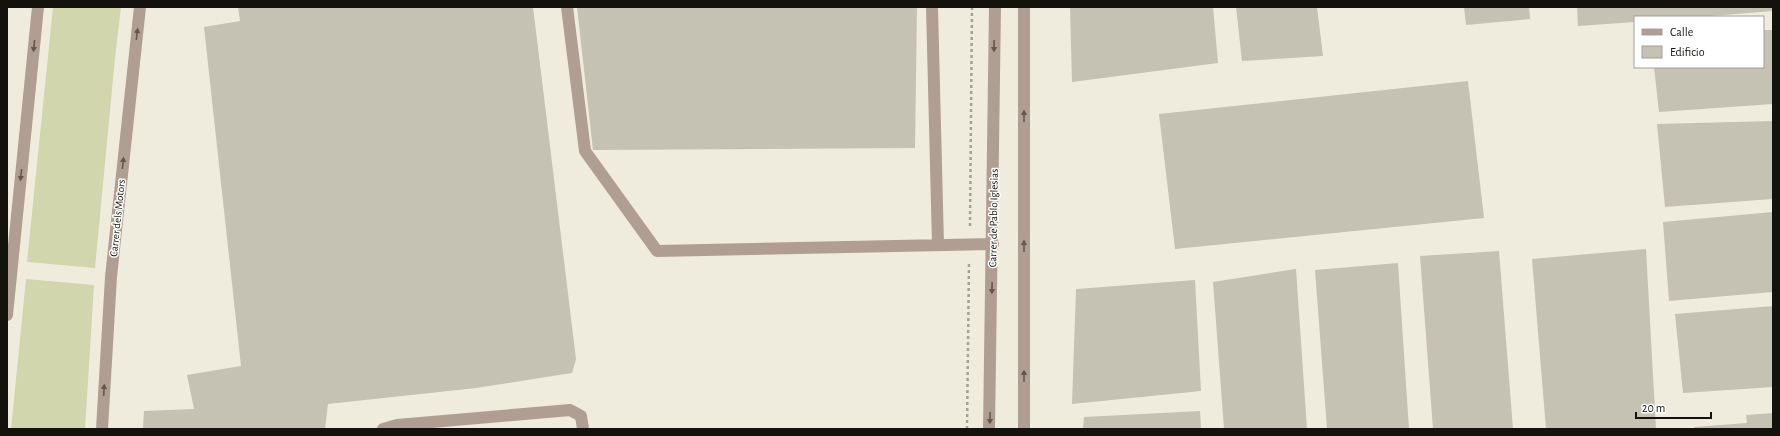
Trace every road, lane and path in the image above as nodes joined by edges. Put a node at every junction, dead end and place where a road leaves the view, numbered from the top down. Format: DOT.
graph roads {
  1 [pos="38,7"];
  2 [pos="140,7"];
  3 [pos="567,7"];
  4 [pos="932,7"];
  5 [pos="972,7"];
  6 [pos="995,7"];
  7 [pos="1024,7"];
  8 [pos="970,244"];
  9 [pos="993,244"];
  10 [pos="938,245"];
  11 [pos="7,315"];
  12 [pos="102,429"];
  13 [pos="383,429"];
  14 [pos="583,429"];
  15 [pos="967,429"];
  16 [pos="989,429"];
  17 [pos="1024,429"];
  1 -- 11 [label="street, one-way"];
  12 -- 2 [label="street, Carrer dels Motors, one-way"];
  3 -- 10 [label="street"];
  4 -- 10 [label="street"];
  5 -- 8 [label="path"];
  6 -- 9 [label="street, Carrer de Pablo Iglesias, one-way"];
  17 -- 7 [label="street, one-way"];
  8 -- 9 [label="street"];
  8 -- 10 [label="street"];
  8 -- 15 [label="path"];
  9 -- 16 [label="street, Carrer de Pablo Iglesias, one-way"];
  13 -- 14 [label="street"];
}
